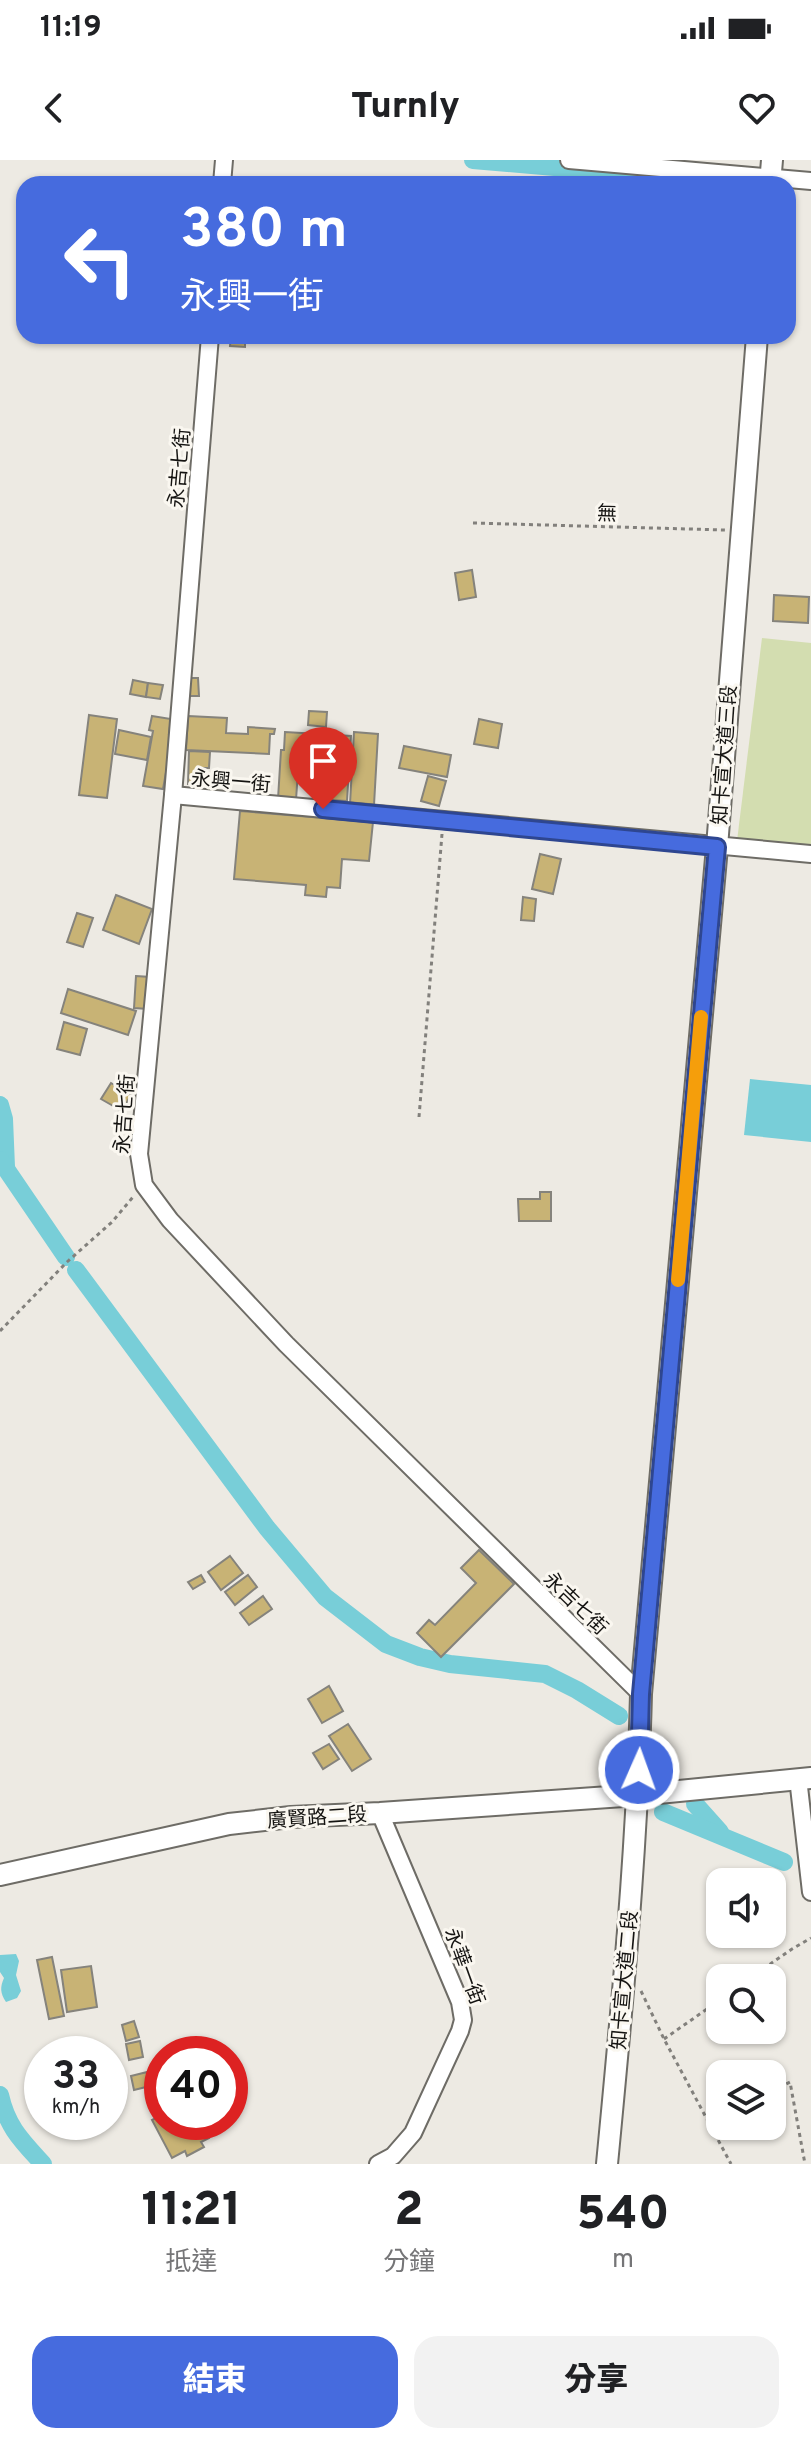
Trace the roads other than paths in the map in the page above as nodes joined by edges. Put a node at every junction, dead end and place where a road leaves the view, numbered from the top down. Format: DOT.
graph roads {
  1 [pos="569,160"];
  2 [pos="771,174"];
  3 [pos="209,344"];
  4 [pos="756,344"];
  5 [pos="173,795"];
  6 [pos="717,847"];
  7 [pos="811,854"];
  8 [pos="641,1694"];
  9 [pos="804,1778"];
  10 [pos="638,1795"];
  11 [pos="380,1813"];
  12 [pos="0,1875"];
  13 [pos="811,1892"];
  14 [pos="378,2164"];
  15 [pos="607,2164"];
  1 -- 2 [label="street"];
  3 -- 5 [label="street, 永吉七街"];
  4 -- 6 [label="street, 知卡宣大道三段"];
  5 -- 6 [label="street, 永興一街"];
  5 -- 8 [label="street, 永吉七街"];
  6 -- 7 [label="street, 永興一街"];
  6 -- 8 [label="street, 知卡宣大道三段"];
  8 -- 10 [label="street, 知卡宣大道三段"];
  9 -- 10 [label="street, 廣賢路二段"];
  9 -- 13 [label="street"];
  10 -- 11 [label="street, 廣賢路二段"];
  10 -- 15 [label="street, 知卡宣大道二段"];
  11 -- 12 [label="street, 廣賢路二段"];
  11 -- 14 [label="street, 永華一街"];
}
